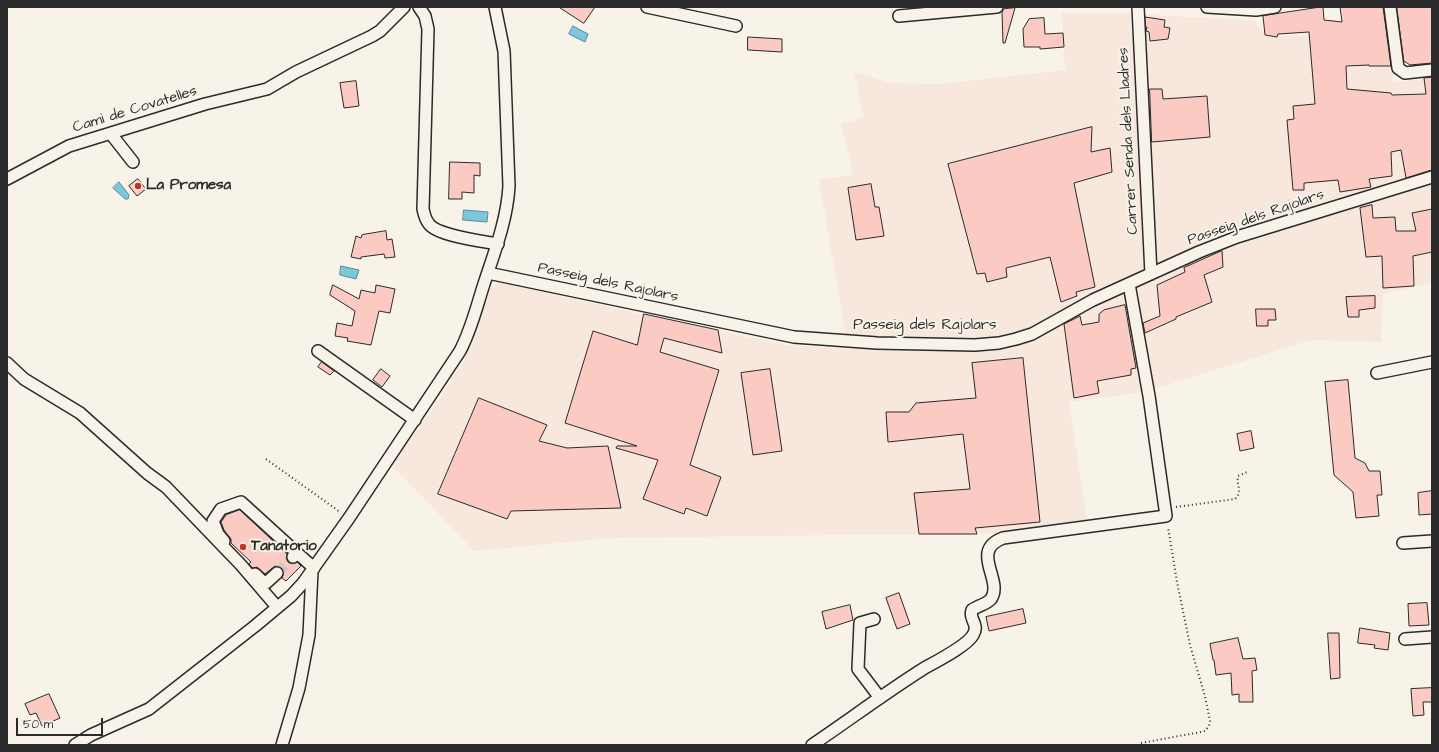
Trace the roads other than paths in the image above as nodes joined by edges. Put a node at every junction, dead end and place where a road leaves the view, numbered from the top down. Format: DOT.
graph roads {
  1 [pos="404,7"];
  2 [pos="419,7"];
  3 [pos="495,7"];
  4 [pos="647,7"];
  5 [pos="997,7"];
  6 [pos="1138,7"];
  7 [pos="1207,7"];
  8 [pos="1275,7"];
  9 [pos="1390,7"];
  10 [pos="899,16"];
  11 [pos="736,26"];
  12 [pos="1432,70"];
  13 [pos="111,134"];
  14 [pos="133,162"];
  15 [pos="1432,178"];
  16 [pos="7,179"];
  17 [pos="498,244"];
  18 [pos="488,272"];
  19 [pos="1150,274"];
  20 [pos="1129,284"];
  21 [pos="318,351"];
  22 [pos="1432,362"];
  23 [pos="7,363"];
  24 [pos="1377,373"];
  25 [pos="415,420"];
  26 [pos="1432,541"];
  27 [pos="1403,543"];
  28 [pos="313,570"];
  29 [pos="277,573"];
  30 [pos="278,607"];
  31 [pos="874,620"];
  32 [pos="1432,637"];
  33 [pos="1405,640"];
  34 [pos="880,698"];
  35 [pos="75,745"];
  36 [pos="282,745"];
  37 [pos="812,745"];
  1 -- 13 [label="street, Camì de Covatelles"];
  2 -- 17 [label="street"];
  3 -- 17 [label="street"];
  4 -- 11 [label="street"];
  5 -- 10 [label="street"];
  6 -- 19 [label="street, Carrer Senda dels Lladres"];
  7 -- 8 [label="street"];
  9 -- 12 [label="street"];
  13 -- 14 [label="street"];
  13 -- 16 [label="street, Camì de Covatelles"];
  15 -- 19 [label="street, Passeig dels Rajolars"];
  17 -- 18 [label="street"];
  18 -- 20 [label="street, Passeig dels Rajolars"];
  18 -- 25 [label="street"];
  19 -- 20 [label="street, Passeig dels Rajolars"];
  20 -- 34 [label="street"];
  21 -- 25 [label="street"];
  22 -- 24 [label="street"];
  23 -- 30 [label="street"];
  25 -- 28 [label="street"];
  26 -- 27 [label="street"];
  28 -- 29 [label="street"];
  28 -- 30 [label="street"];
  28 -- 36 [label="street"];
  30 -- 35 [label="street"];
  31 -- 34 [label="street"];
  32 -- 33 [label="street"];
  34 -- 37 [label="street"];
}
